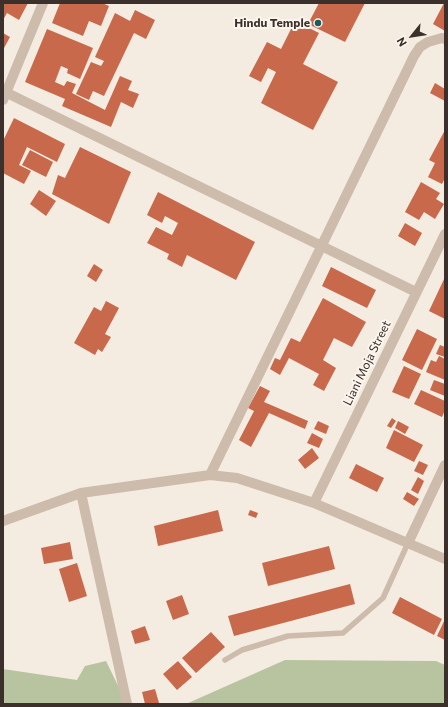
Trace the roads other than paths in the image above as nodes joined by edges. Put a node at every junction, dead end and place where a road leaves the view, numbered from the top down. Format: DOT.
graph roads {
  1 [pos="43,3"];
  2 [pos="445,39"];
  3 [pos="4,95"];
  4 [pos="445,234"];
  5 [pos="322,247"];
  6 [pos="416,292"];
  7 [pos="445,465"];
  8 [pos="210,475"];
  9 [pos="81,494"];
  10 [pos="314,504"];
  11 [pos="3,521"];
  12 [pos="408,543"];
  13 [pos="445,559"];
  14 [pos="225,660"];
  15 [pos="127,704"];
  1 -- 3 [label="street"];
  2 -- 5 [label="street"];
  3 -- 5 [label="street"];
  4 -- 6 [label="street, Liani Moja Street"];
  5 -- 6 [label="street"];
  5 -- 8 [label="street"];
  6 -- 10 [label="street, Liani Moja Street"];
  7 -- 12 [label="street"];
  8 -- 9 [label="street"];
  8 -- 10 [label="street"];
  9 -- 11 [label="street"];
  9 -- 15 [label="street"];
  10 -- 12 [label="street"];
  12 -- 13 [label="street"];
  12 -- 14 [label="lane"];
}
